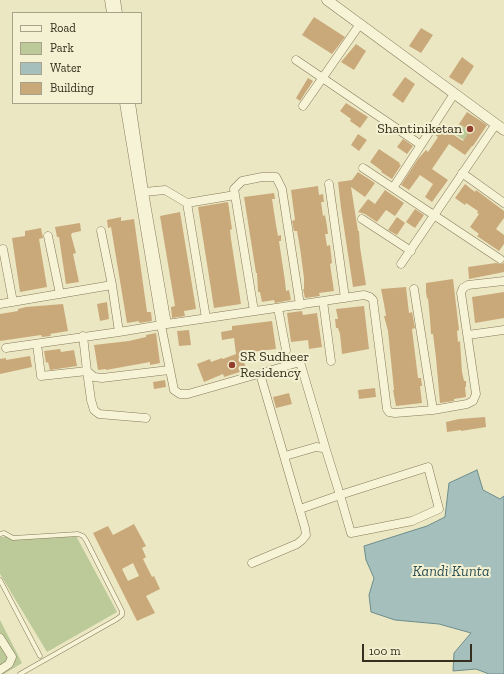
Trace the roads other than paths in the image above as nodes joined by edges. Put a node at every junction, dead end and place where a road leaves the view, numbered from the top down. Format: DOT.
graph roads {
  1 [pos="109,0"];
  2 [pos="116,0"];
  3 [pos="327,0"];
  4 [pos="111,12"];
  5 [pos="118,12"];
  6 [pos="360,24"];
  7 [pos="296,60"];
  8 [pos="322,78"];
  9 [pos="454,94"];
  10 [pos="124,104"];
  11 [pos="131,104"];
  12 [pos="303,106"];
  13 [pos="500,127"];
  14 [pos="420,145"];
  15 [pos="363,168"];
  16 [pos="462,173"];
  17 [pos="328,184"];
  18 [pos="393,188"];
  19 [pos="144,192"];
  20 [pos="235,195"];
  21 [pos="187,203"];
  22 [pos="504,203"];
  23 [pos="434,216"];
  24 [pos="362,219"];
  25 [pos="101,231"];
  26 [pos="48,236"];
  27 [pos="3,249"];
  28 [pos="411,251"];
  29 [pos="500,259"];
  30 [pos="401,264"];
  31 [pos="504,281"];
  32 [pos="112,285"];
  33 [pos="414,289"];
  34 [pos="60,294"];
  35 [pos="345,298"];
  36 [pos="323,301"];
  37 [pos="13,302"];
  38 [pos="0,304"];
  39 [pos="300,305"];
  40 [pos="278,308"];
  41 [pos="254,311"];
  42 [pos="206,318"];
  43 [pos="164,324"];
  44 [pos="504,330"];
  45 [pos="119,332"];
  46 [pos="468,335"];
  47 [pos="83,336"];
  48 [pos="36,344"];
  49 [pos="6,348"];
  50 [pos="286,350"];
  51 [pos="331,361"];
  52 [pos="169,370"];
  53 [pos="87,371"];
  54 [pos="260,374"];
  55 [pos="434,410"];
  56 [pos="146,418"];
  57 [pos="326,450"];
  58 [pos="285,456"];
  59 [pos="340,495"];
  60 [pos="300,508"];
  61 [pos="0,534"];
  62 [pos="252,563"];
  63 [pos="0,580"];
  64 [pos="0,638"];
  65 [pos="40,656"];
  66 [pos="0,670"];
  67 [pos="20,674"];
  1 -- 4 [label="street"];
  2 -- 5 [label="street"];
  3 -- 6 [label="street"];
  6 -- 8 [label="street"];
  6 -- 9 [label="street"];
  7 -- 8 [label="street"];
  8 -- 12 [label="street"];
  8 -- 14 [label="street"];
  9 -- 13 [label="street"];
  9 -- 14 [label="street"];
  10 -- 43 [label="street"];
  11 -- 19 [label="street"];
  13 -- 16 [label="street"];
  14 -- 18 [label="street"];
  15 -- 18 [label="street"];
  16 -- 22 [label="street"];
  16 -- 23 [label="street"];
  17 -- 35 [label="street"];
  18 -- 23 [label="street"];
  19 -- 21 [label="street"];
  19 -- 43 [label="street"];
  20 -- 21 [label="street"];
  20 -- 39 [label="street"];
  20 -- 41 [label="street"];
  21 -- 42 [label="street"];
  23 -- 28 [label="street"];
  23 -- 29 [label="street"];
  24 -- 28 [label="street"];
  25 -- 32 [label="street"];
  26 -- 34 [label="street"];
  27 -- 37 [label="street"];
  28 -- 30 [label="street"];
  31 -- 46 [label="street"];
  32 -- 34 [label="street"];
  32 -- 45 [label="street"];
  33 -- 55 [label="street"];
  34 -- 37 [label="street"];
  35 -- 36 [label="street"];
  35 -- 55 [label="street"];
  36 -- 39 [label="street"];
  36 -- 51 [label="street"];
  37 -- 38 [label="street"];
  39 -- 40 [label="street"];
  40 -- 41 [label="street"];
  40 -- 50 [label="street"];
  41 -- 42 [label="street"];
  42 -- 43 [label="street"];
  43 -- 45 [label="street"];
  43 -- 52 [label="street"];
  44 -- 46 [label="street"];
  45 -- 47 [label="street"];
  46 -- 55 [label="street"];
  47 -- 48 [label="street"];
  47 -- 53 [label="street"];
  48 -- 49 [label="street"];
  48 -- 53 [label="street"];
  52 -- 53 [label="street"];
  52 -- 54 [label="street"];
  53 -- 56 [label="street"];
  54 -- 57 [label="street"];
  54 -- 58 [label="street"];
  57 -- 58 [label="street"];
  57 -- 59 [label="street"];
  58 -- 60 [label="street"];
  59 -- 59 [label="street"];
  59 -- 60 [label="street"];
  60 -- 62 [label="street"];
  61 -- 67 [label="lane"];
  63 -- 65 [label="lane"];
  64 -- 66 [label="street"];
}
